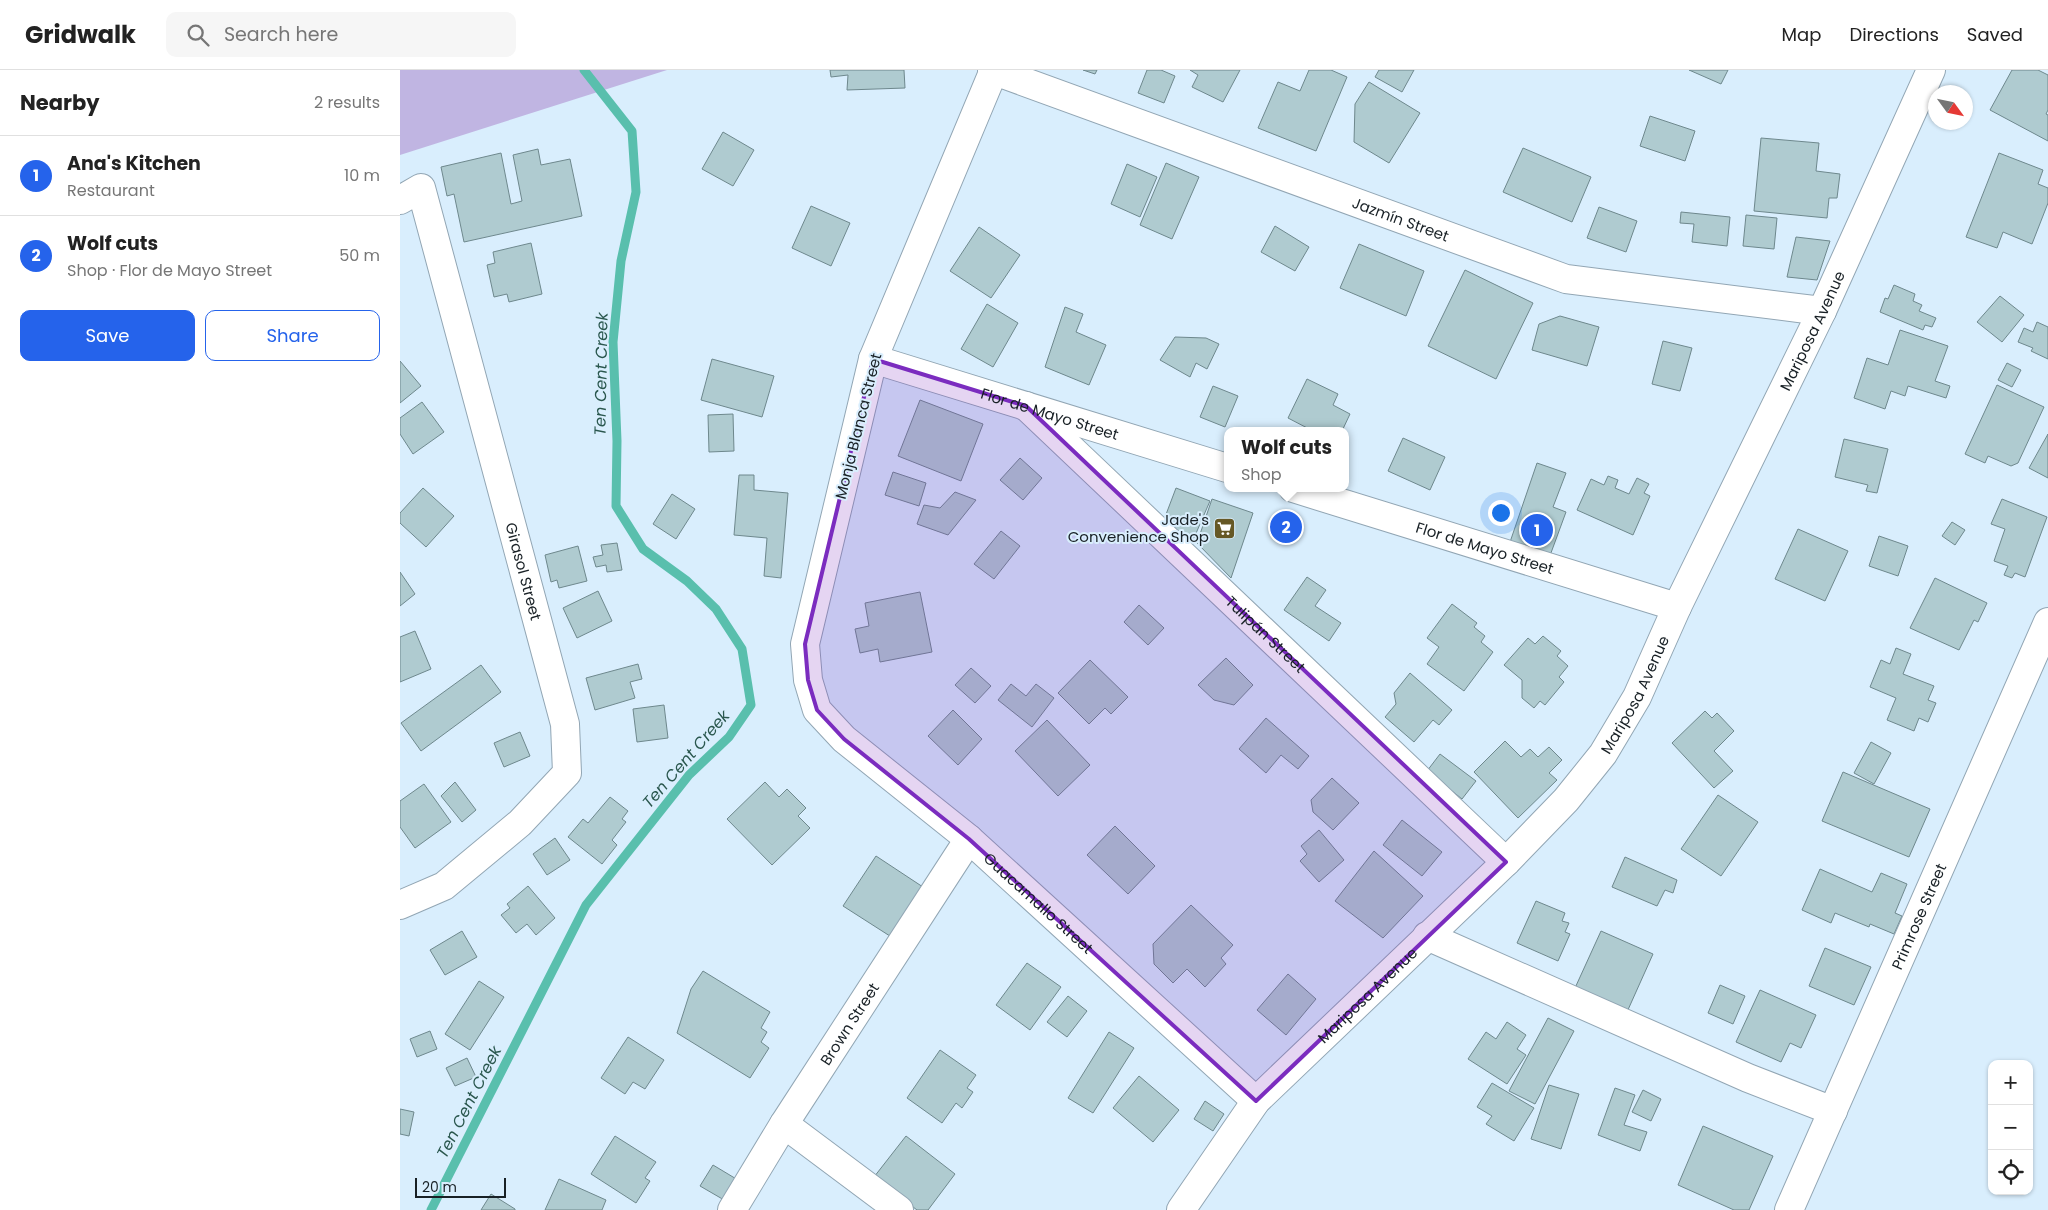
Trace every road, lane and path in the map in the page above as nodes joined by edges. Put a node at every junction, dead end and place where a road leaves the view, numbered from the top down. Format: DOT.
graph roads {
  1 [pos="993,70"];
  2 [pos="1931,70"];
  3 [pos="400,200"];
  4 [pos="1822,311"];
  5 [pos="873,359"];
  6 [pos="1026,406"];
  7 [pos="1224,467"];
  8 [pos="1306,492"];
  9 [pos="1677,607"];
  10 [pos="2048,622"];
  11 [pos="817,710"];
  12 [pos="969,839"];
  13 [pos="1506,862"];
  14 [pos="400,905"];
  15 [pos="1427,936"];
  16 [pos="1256,1101"];
  17 [pos="1833,1111"];
  18 [pos="784,1124"];
  19 [pos="732,1210"];
  20 [pos="899,1210"];
  21 [pos="1181,1210"];
  22 [pos="1789,1210"];
  1 -- 4 [label="street, Jazmín Street"];
  1 -- 5 [label="street, Monja Blanca Street"];
  2 -- 4 [label="street, Mariposa Avenue"];
  3 -- 14 [label="street, Girasol Street"];
  4 -- 9 [label="street, Mariposa Avenue"];
  5 -- 6 [label="street, Flor de Mayo Street"];
  5 -- 11 [label="street, Monja Blanca Street"];
  6 -- 7 [label="street, Flor de Mayo Street"];
  6 -- 13 [label="street, Tulipán Street"];
  8 -- 9 [label="street, Flor de Mayo Street"];
  9 -- 13 [label="street, Mariposa Avenue"];
  10 -- 17 [label="street, Primrose Street"];
  11 -- 12 [label="street, Guacamallo Street"];
  12 -- 16 [label="street, Guacamallo Street"];
  12 -- 18 [label="street, Brown Street"];
  13 -- 15 [label="street, Mariposa Avenue"];
  15 -- 16 [label="street, Mariposa Avenue"];
  15 -- 17 [label="street"];
  16 -- 21 [label="street, Mariposa Avenue"];
  17 -- 22 [label="street, Primrose Street"];
  18 -- 19 [label="street, Brown Street"];
  18 -- 20 [label="street"];
}
